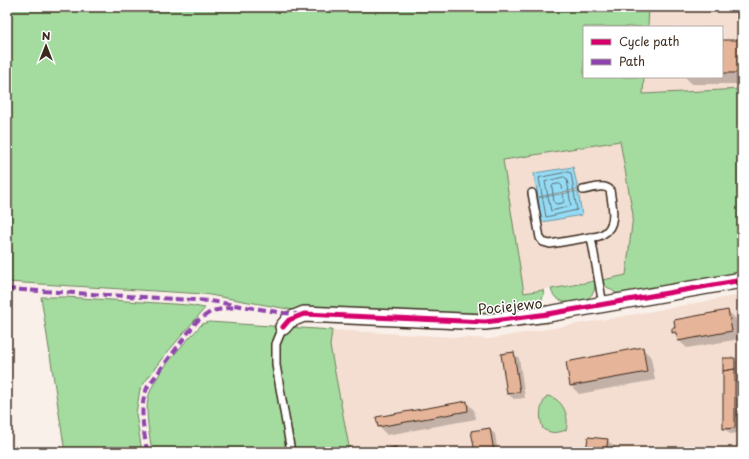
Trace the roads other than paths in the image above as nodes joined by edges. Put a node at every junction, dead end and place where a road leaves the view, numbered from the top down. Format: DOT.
graph roads {
  1 [pos="582,190"];
  2 [pos="532,193"];
  3 [pos="591,237"];
  4 [pos="742,280"];
  5 [pos="603,304"];
  6 [pos="283,327"];
  7 [pos="291,452"];
  1 -- 3 [label="lane"];
  2 -- 3 [label="lane"];
  3 -- 5 [label="lane"];
  4 -- 5 [label="street, Pociejewo"];
  5 -- 6 [label="street, Pociejewo"];
  6 -- 7 [label="lane"];
}
